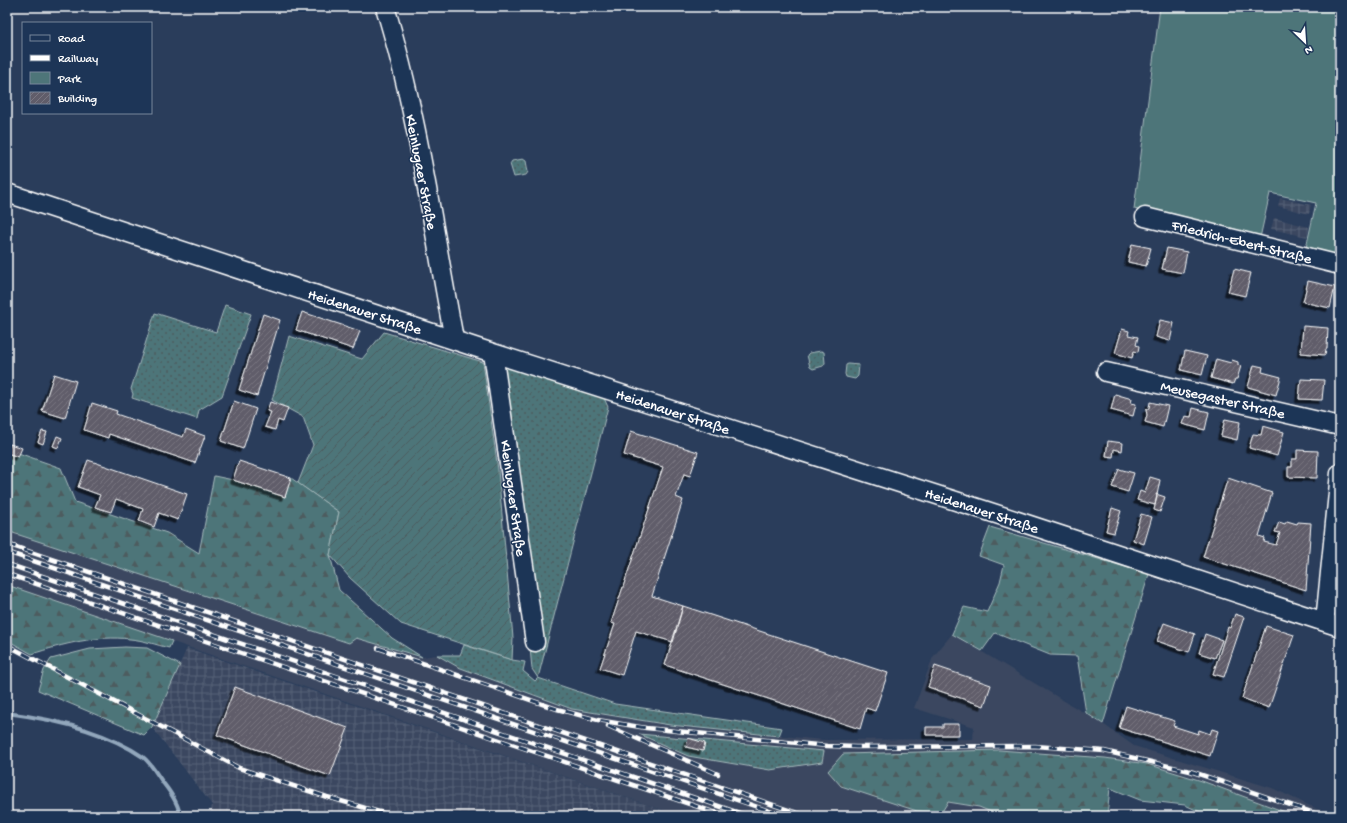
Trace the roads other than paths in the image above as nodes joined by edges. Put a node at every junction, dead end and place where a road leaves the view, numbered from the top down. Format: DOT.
graph roads {
  1 [pos="385,7"];
  2 [pos="7,193"];
  3 [pos="1145,217"];
  4 [pos="1340,265"];
  5 [pos="454,339"];
  6 [pos="493,353"];
  7 [pos="1106,372"];
  8 [pos="1340,426"];
  9 [pos="1340,473"];
  10 [pos="1332,624"];
  11 [pos="536,642"];
  1 -- 5 [label="street, Kleinlugaer Straße"];
  2 -- 5 [label="street, Heidenauer Straße"];
  3 -- 4 [label="street, Friedrich-Ebert-Straße"];
  5 -- 6 [label="street, Heidenauer Straße"];
  6 -- 10 [label="street, Heidenauer Straße"];
  6 -- 11 [label="street, Kleinlugaer Straße"];
  7 -- 8 [label="street, Meusegaster Straße"];
  9 -- 10 [label="street"];
}
